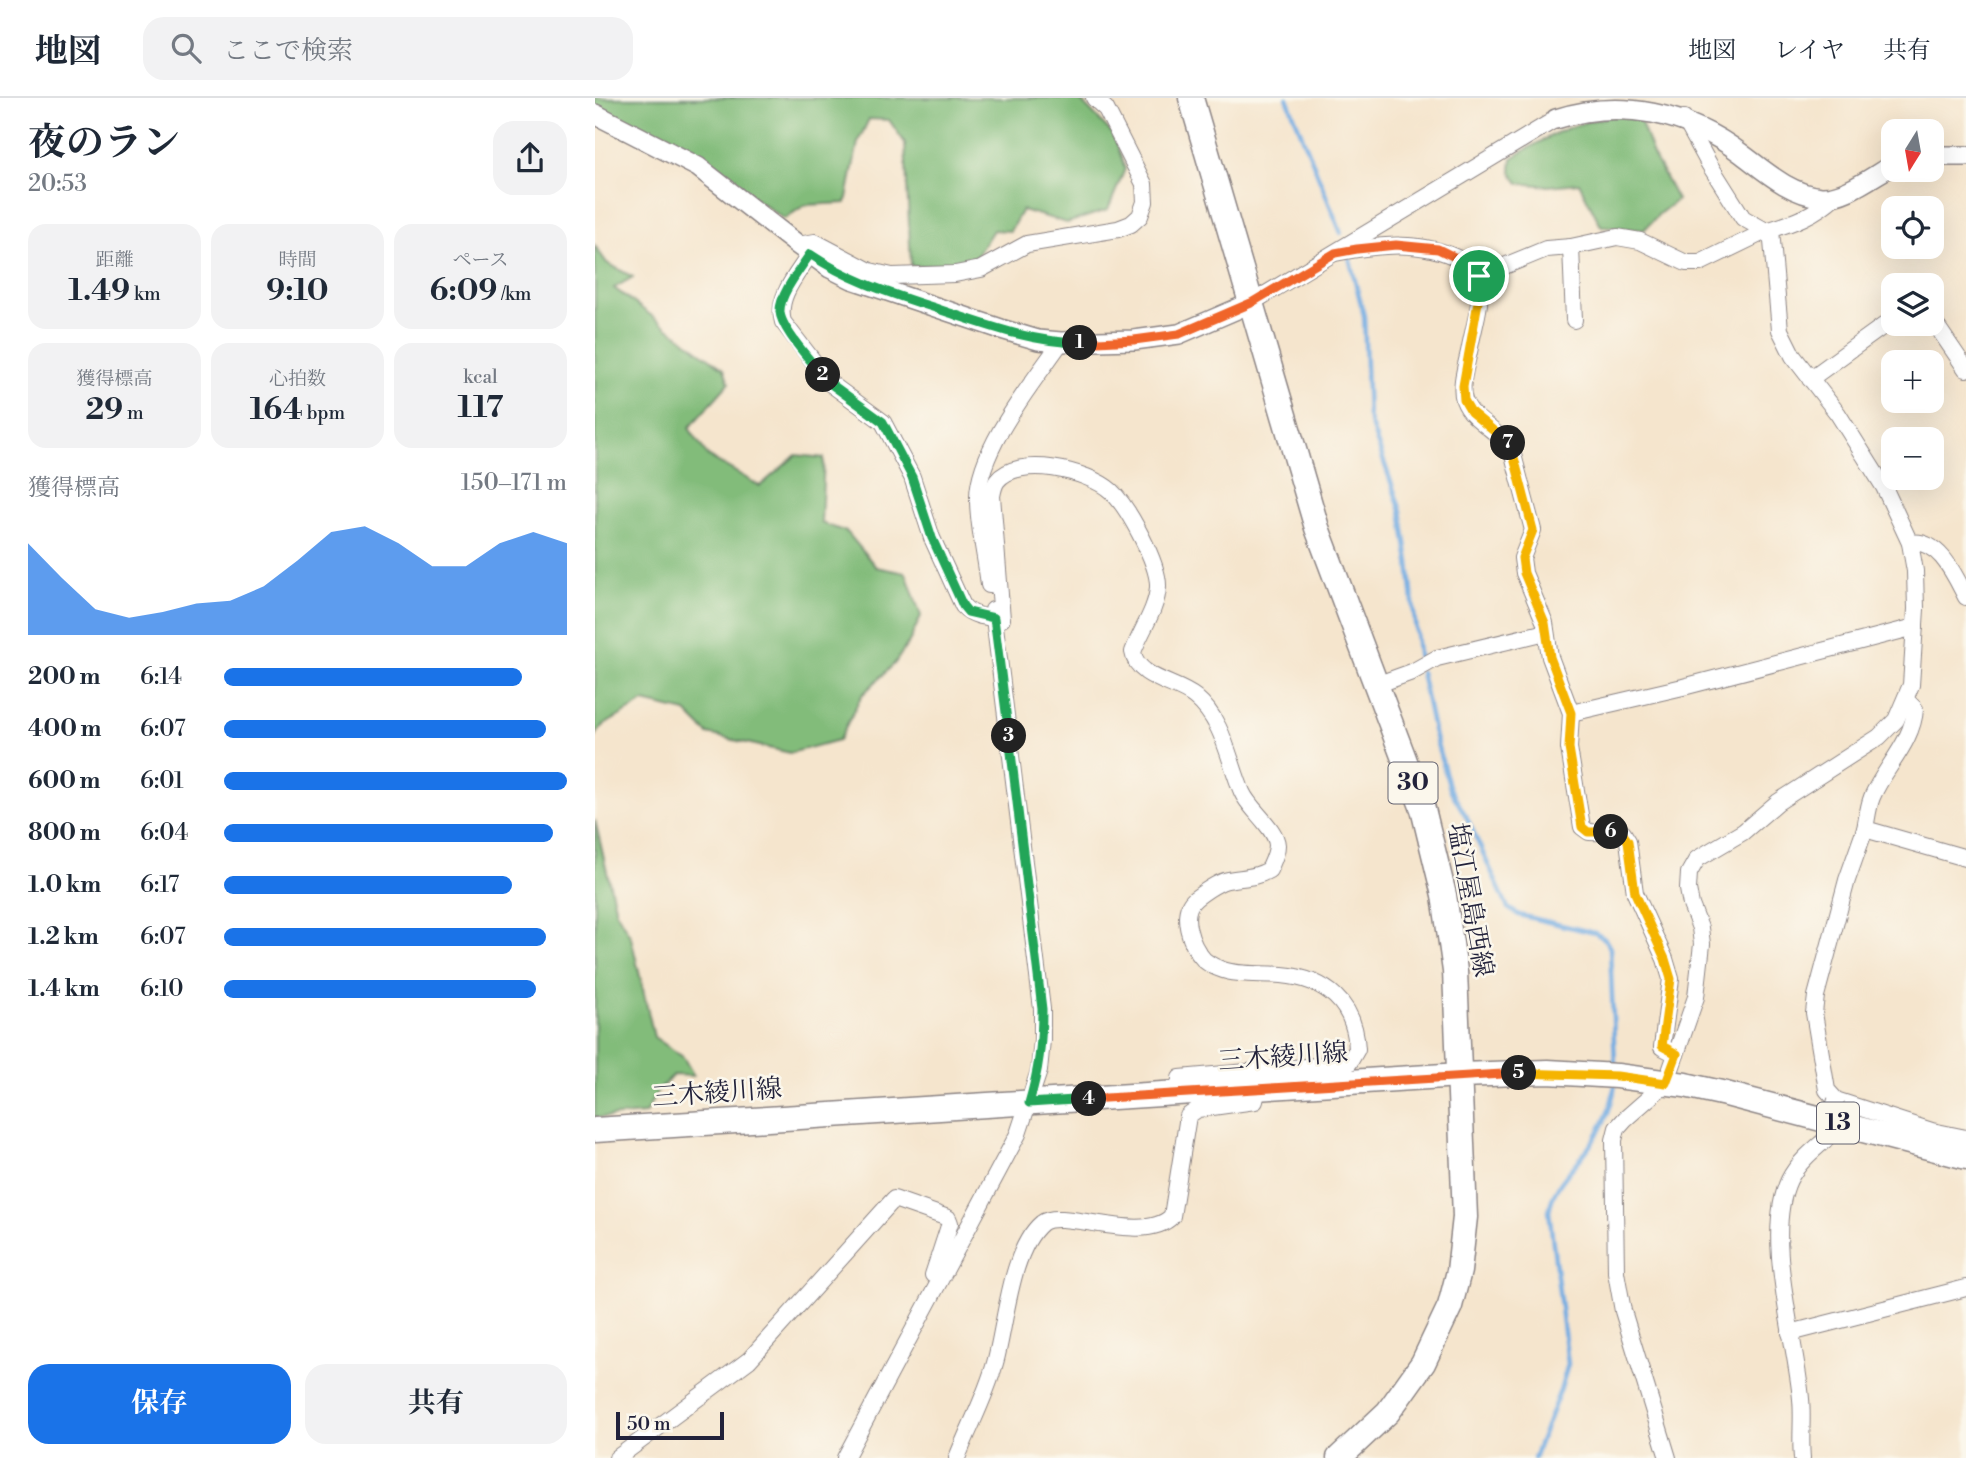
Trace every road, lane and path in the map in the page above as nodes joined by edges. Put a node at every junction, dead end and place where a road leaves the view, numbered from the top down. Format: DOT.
graph roads {
  1 [pos="1094,98"];
  2 [pos="1191,98"];
  3 [pos="595,114"];
  4 [pos="1683,117"];
  5 [pos="1556,118"];
  6 [pos="1944,156"];
  7 [pos="1966,156"];
  8 [pos="1881,171"];
  9 [pos="1835,196"];
  10 [pos="1402,212"];
  11 [pos="1769,231"];
  12 [pos="1396,245"];
  13 [pos="1571,247"];
  14 [pos="804,249"];
  15 [pos="1335,253"];
  16 [pos="1479,276"];
  17 [pos="1251,303"];
  18 [pos="1574,320"];
  19 [pos="1881,328"];
  20 [pos="1944,336"];
  21 [pos="1061,342"];
  22 [pos="1966,369"];
  23 [pos="1811,379"];
  24 [pos="1910,543"];
  25 [pos="1966,597"];
  26 [pos="994,618"];
  27 [pos="1915,627"];
  28 [pos="1546,632"];
  29 [pos="1376,685"];
  30 [pos="1906,700"];
  31 [pos="1571,713"];
  32 [pos="1864,829"];
  33 [pos="1966,859"];
  34 [pos="1677,1054"];
  35 [pos="1459,1075"];
  36 [pos="1666,1083"];
  37 [pos="1258,1088"];
  38 [pos="1179,1093"];
  39 [pos="1836,1100"];
  40 [pos="1029,1103"];
  41 [pos="595,1130"];
  42 [pos="1966,1138"];
  43 [pos="1966,1157"];
  44 [pos="936,1285"];
  45 [pos="1966,1288"];
  46 [pos="1790,1333"];
  47 [pos="1351,1453"];
  48 [pos="617,1458"];
  49 [pos="845,1458"];
  50 [pos="957,1458"];
  51 [pos="1668,1458"];
  52 [pos="1802,1458"];
  1 -- 14 [label="street"];
  2 -- 17 [label="main road, 塩江屋島西線 / 30"];
  3 -- 14 [label="street"];
  4 -- 5 [label="street"];
  4 -- 9 [label="street"];
  4 -- 11 [label="street"];
  5 -- 10 [label="street"];
  6 -- 7 [label="street"];
  8 -- 9 [label="street"];
  9 -- 11 [label="street"];
  10 -- 12 [label="street"];
  10 -- 15 [label="street"];
  11 -- 13 [label="street"];
  11 -- 23 [label="street"];
  12 -- 15 [label="street"];
  12 -- 16 [label="street"];
  13 -- 16 [label="street"];
  13 -- 18 [label="street"];
  14 -- 21 [label="street"];
  14 -- 26 [label="street"];
  15 -- 17 [label="street"];
  16 -- 28 [label="street"];
  17 -- 21 [label="street"];
  17 -- 29 [label="main road, 塩江屋島西線 / 30"];
  19 -- 23 [label="street"];
  20 -- 22 [label="street"];
  21 -- 26 [label="street"];
  23 -- 24 [label="street"];
  24 -- 25 [label="street"];
  24 -- 27 [label="street"];
  26 -- 38 [label="street"];
  26 -- 40 [label="street"];
  27 -- 30 [label="street"];
  27 -- 31 [label="street"];
  28 -- 29 [label="street"];
  28 -- 31 [label="street"];
  29 -- 35 [label="main road, 塩江屋島西線 / 30"];
  30 -- 32 [label="street"];
  30 -- 34 [label="street"];
  31 -- 34 [label="street"];
  32 -- 33 [label="street"];
  32 -- 39 [label="street"];
  34 -- 36 [label="street"];
  35 -- 36 [label="main road, 三木綾川線 / 13"];
  35 -- 37 [label="main road, 三木綾川線 / 13"];
  35 -- 47 [label="main road, 塩江屋島西線 / 30"];
  36 -- 43 [label="main road, 三木綾川線 / 13"];
  36 -- 51 [label="street"];
  37 -- 38 [label="main road, 三木綾川線 / 13"];
  37 -- 50 [label="street"];
  38 -- 40 [label="main road, 三木綾川線 / 13"];
  39 -- 42 [label="street"];
  39 -- 46 [label="street, bridge"];
  40 -- 41 [label="main road, 三木綾川線 / 13"];
  40 -- 44 [label="street"];
  44 -- 48 [label="street"];
  44 -- 49 [label="street"];
  45 -- 46 [label="street"];
  46 -- 52 [label="street"];
}
